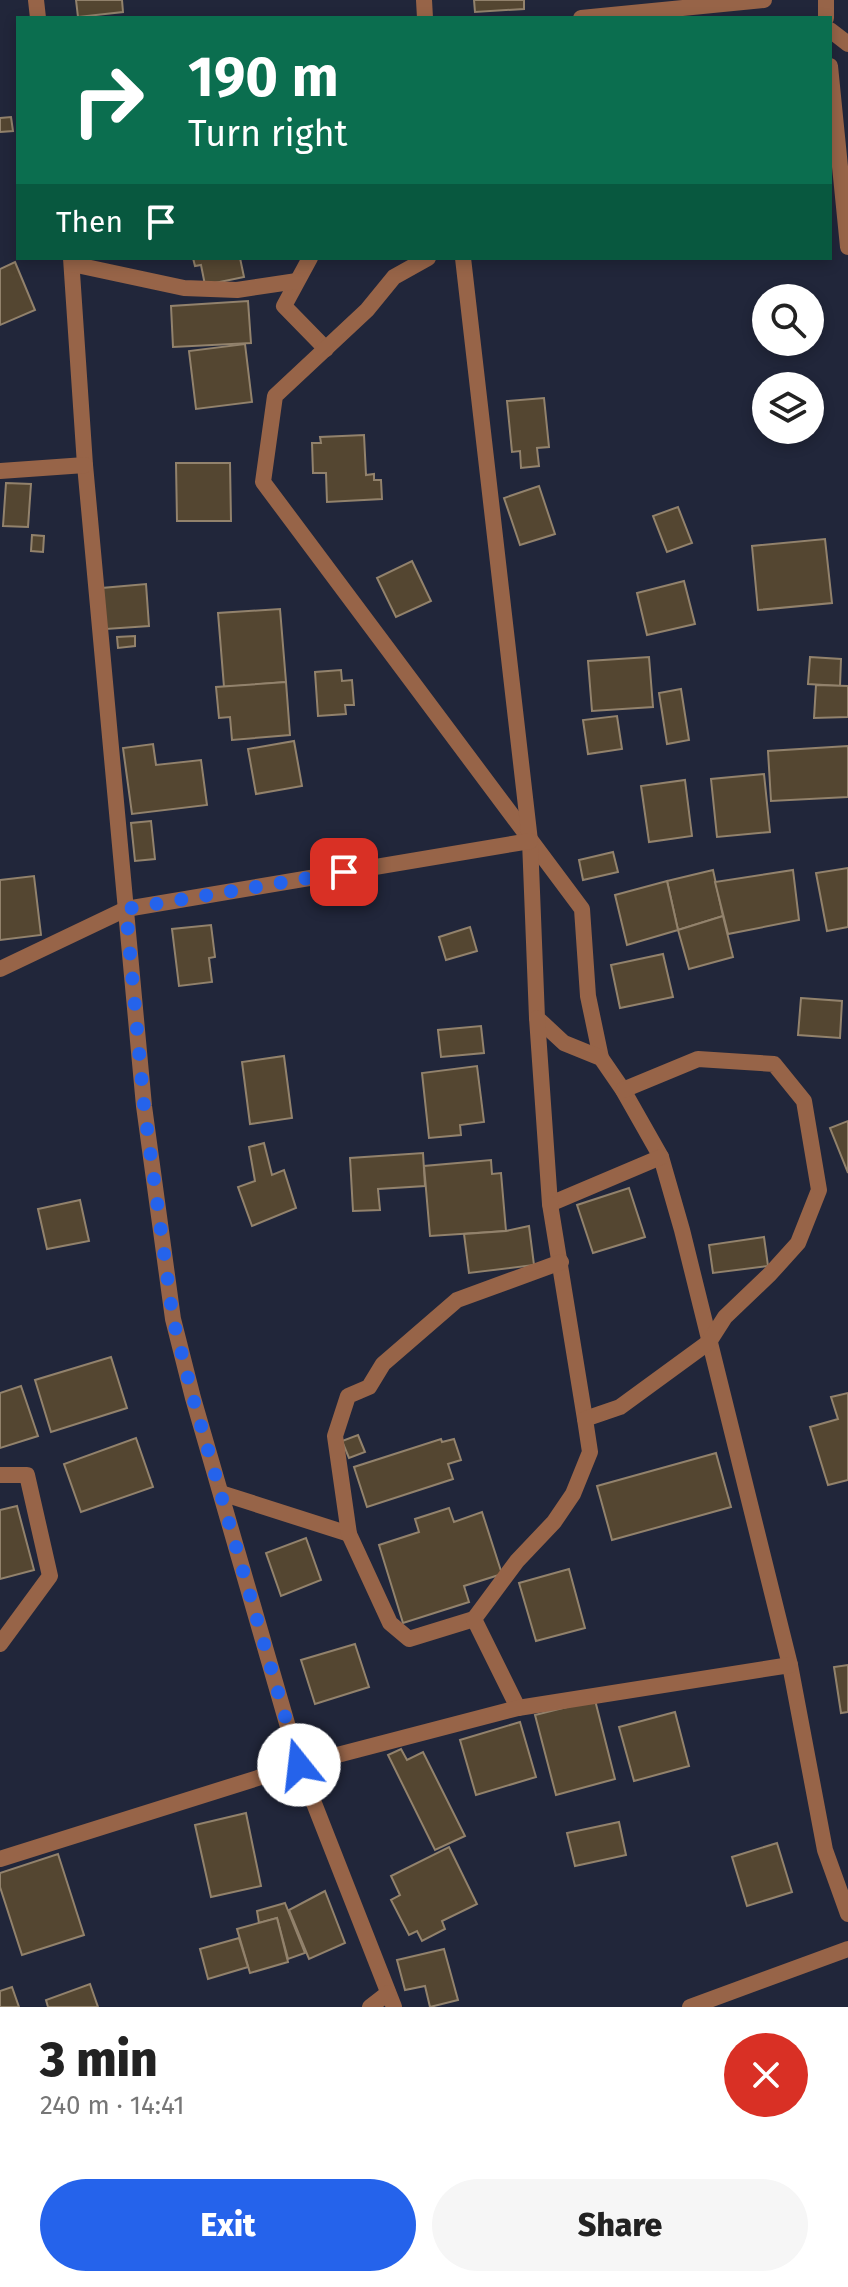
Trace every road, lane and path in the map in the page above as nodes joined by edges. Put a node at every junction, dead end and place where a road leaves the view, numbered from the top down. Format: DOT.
graph roads {
  1 [pos="764,0"];
  2 [pos="601,16"];
  3 [pos="832,32"];
  4 [pos="848,44"];
  5 [pos="832,86"];
  6 [pos="848,247"];
  7 [pos="309,260"];
  8 [pos="424,260"];
  9 [pos="463,260"];
  10 [pos="71,261"];
  11 [pos="297,281"];
  12 [pos="326,349"];
  13 [pos="85,465"];
  14 [pos="0,471"];
  15 [pos="530,841"];
  16 [pos="126,909"];
  17 [pos="0,969"];
  18 [pos="537,1018"];
  19 [pos="601,1058"];
  20 [pos="623,1090"];
  21 [pos="661,1157"];
  22 [pos="550,1204"];
  23 [pos="561,1262"];
  24 [pos="709,1342"];
  25 [pos="585,1419"];
  26 [pos="0,1475"];
  27 [pos="221,1493"];
  28 [pos="349,1534"];
  29 [pos="474,1619"];
  30 [pos="0,1644"];
  31 [pos="790,1665"];
  32 [pos="518,1708"];
  33 [pos="299,1765"];
  34 [pos="0,1859"];
  35 [pos="848,1914"];
  36 [pos="848,1949"];
  37 [pos="391,2000"];
  38 [pos="370,2007"];
  39 [pos="690,2007"];
  1 -- 2 [label="street"];
  3 -- 4 [label="street"];
  5 -- 6 [label="street"];
  7 -- 11 [label="street"];
  8 -- 12 [label="street"];
  9 -- 15 [label="street"];
  10 -- 11 [label="street"];
  10 -- 13 [label="street"];
  11 -- 12 [label="street"];
  12 -- 15 [label="street"];
  13 -- 14 [label="street"];
  13 -- 16 [label="street"];
  15 -- 16 [label="street"];
  15 -- 18 [label="street"];
  15 -- 19 [label="street"];
  16 -- 17 [label="street"];
  16 -- 27 [label="street"];
  18 -- 19 [label="street"];
  18 -- 22 [label="street"];
  19 -- 20 [label="street"];
  20 -- 21 [label="street"];
  20 -- 24 [label="street"];
  21 -- 22 [label="street"];
  21 -- 24 [label="street"];
  22 -- 23 [label="street"];
  23 -- 25 [label="street"];
  23 -- 28 [label="street"];
  24 -- 25 [label="street"];
  24 -- 31 [label="street"];
  25 -- 29 [label="street"];
  26 -- 30 [label="street"];
  27 -- 28 [label="street"];
  27 -- 33 [label="street"];
  28 -- 29 [label="street"];
  29 -- 32 [label="street"];
  31 -- 32 [label="street"];
  31 -- 35 [label="street"];
  32 -- 33 [label="street"];
  33 -- 34 [label="street"];
  33 -- 37 [label="street"];
  36 -- 39 [label="street"];
  37 -- 38 [label="street"];
}
